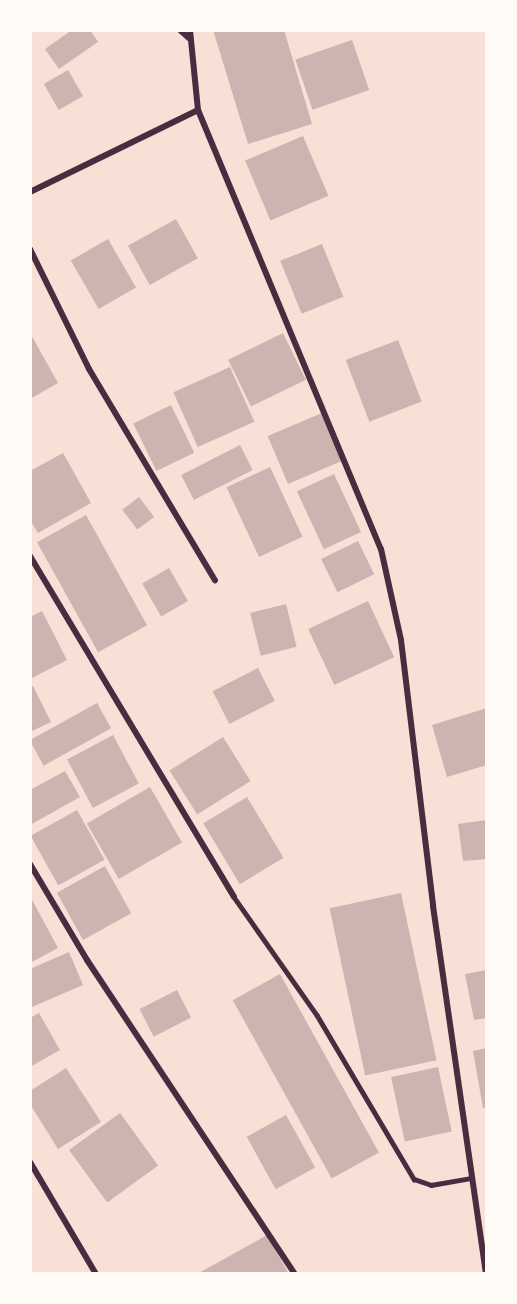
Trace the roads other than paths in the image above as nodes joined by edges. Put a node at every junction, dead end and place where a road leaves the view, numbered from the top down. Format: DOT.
graph roads {
  1 [pos="180,30"];
  2 [pos="190,30"];
  3 [pos="189,38"];
  4 [pos="198,110"];
  5 [pos="30,192"];
  6 [pos="30,249"];
  7 [pos="30,556"];
  8 [pos="215,580"];
  9 [pos="30,864"];
  10 [pos="234,897"];
  11 [pos="30,1162"];
  12 [pos="471,1178"];
  13 [pos="96,1274"];
  14 [pos="295,1274"];
  15 [pos="486,1274"];
  1 -- 3 [label="street"];
  2 -- 3 [label="street"];
  3 -- 4 [label="street"];
  4 -- 5 [label="street"];
  4 -- 12 [label="street"];
  6 -- 8 [label="street"];
  7 -- 10 [label="street"];
  9 -- 14 [label="street"];
  10 -- 12 [label="lane"];
  11 -- 13 [label="street"];
  12 -- 15 [label="street"];
}
